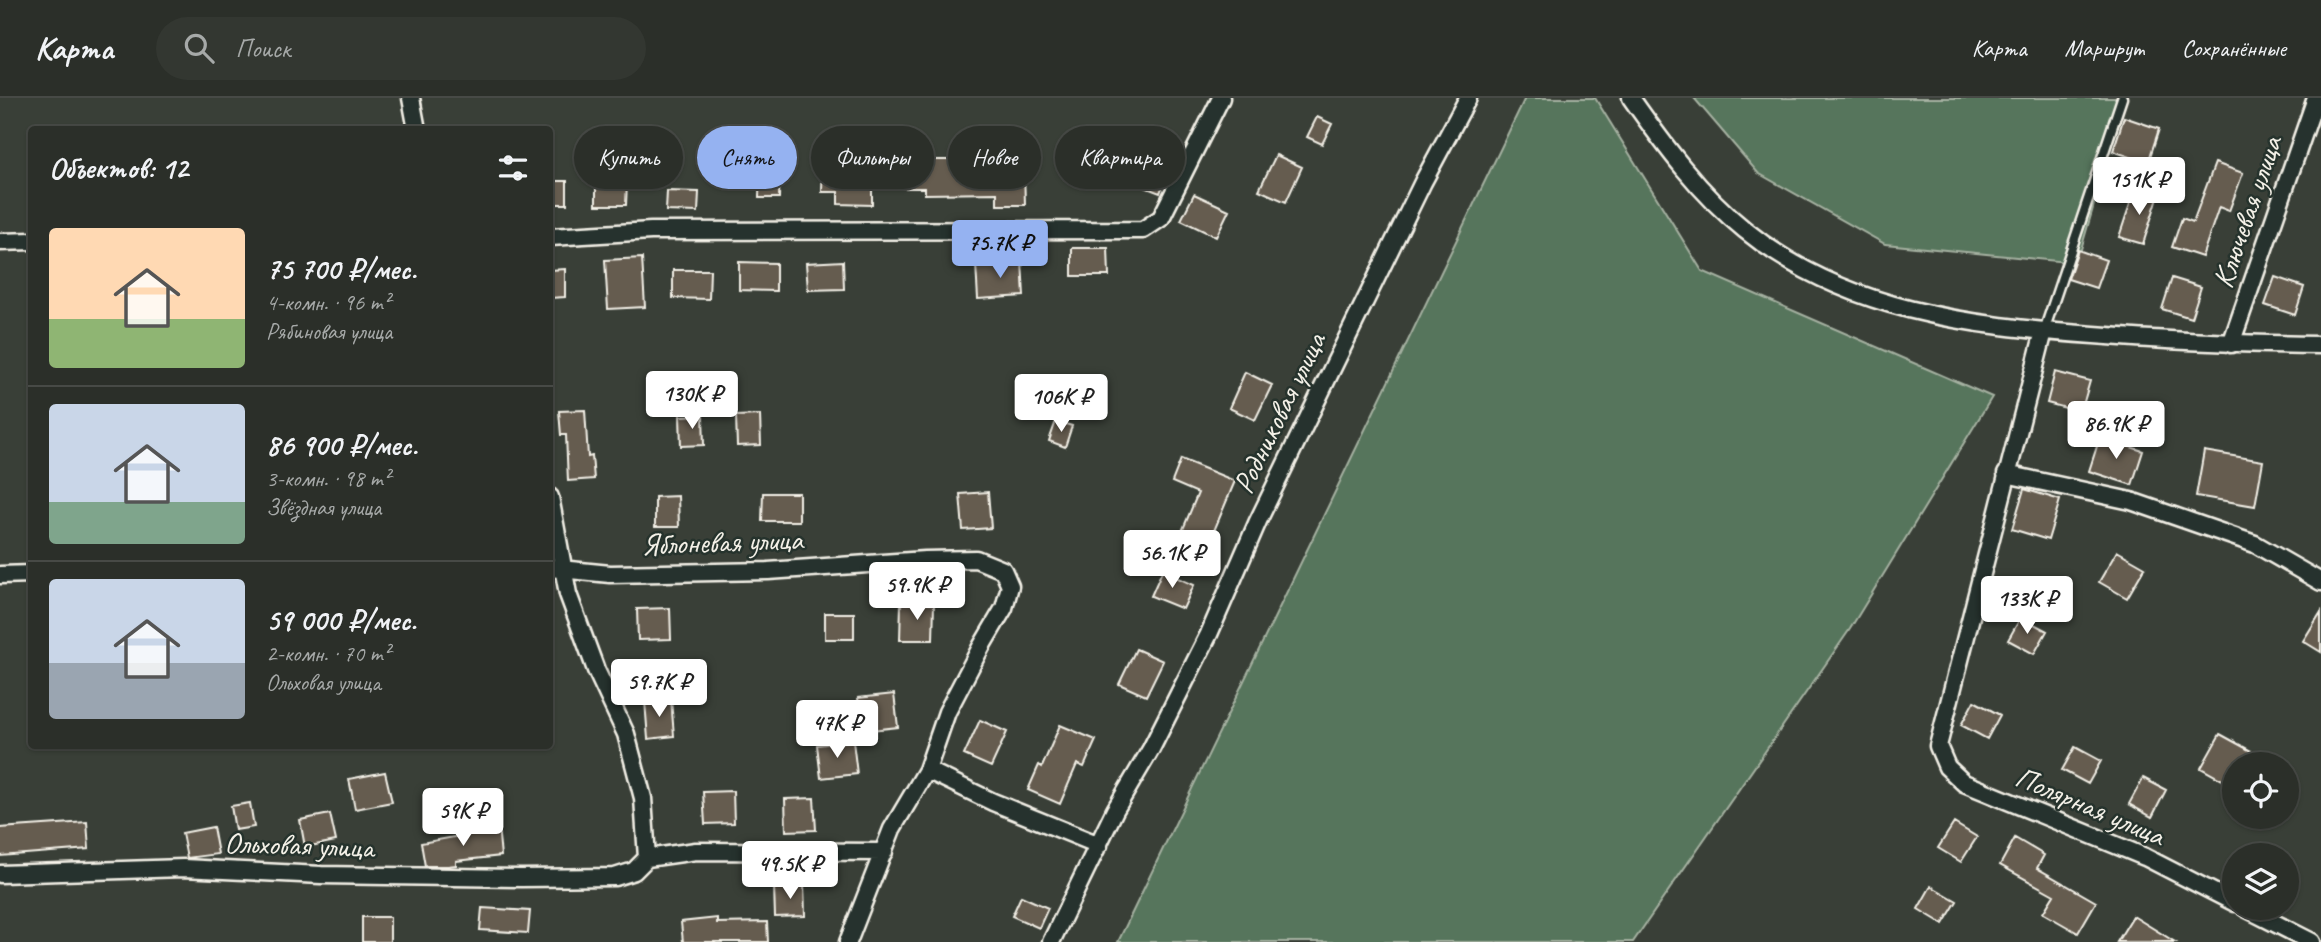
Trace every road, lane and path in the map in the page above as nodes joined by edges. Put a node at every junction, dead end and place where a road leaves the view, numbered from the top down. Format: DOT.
graph roads {
  1 [pos="411,98"];
  2 [pos="1221,98"];
  3 [pos="1468,98"];
  4 [pos="1631,98"];
  5 [pos="2122,98"];
  6 [pos="2316,98"];
  7 [pos="416,126"];
  8 [pos="553,237"];
  9 [pos="0,242"];
  10 [pos="28,242"];
  11 [pos="2044,331"];
  12 [pos="2231,344"];
  13 [pos="2321,345"];
  14 [pos="2006,474"];
  15 [pos="553,532"];
  16 [pos="556,568"];
  17 [pos="28,574"];
  18 [pos="0,575"];
  19 [pos="2321,582"];
  20 [pos="928,771"];
  21 [pos="1099,845"];
  22 [pos="884,852"];
  23 [pos="647,858"];
  24 [pos="0,874"];
  25 [pos="2222,896"];
  26 [pos="2269,920"];
  27 [pos="848,942"];
  28 [pos="1051,942"];
  29 [pos="2312,942"];
  1 -- 7 [label="street"];
  2 -- 8 [label="street"];
  3 -- 21 [label="street, Родниковая улица"];
  4 -- 11 [label="street"];
  5 -- 11 [label="lane"];
  6 -- 12 [label="street, Ключевая улица"];
  9 -- 10 [label="street"];
  11 -- 12 [label="street"];
  11 -- 14 [label="street"];
  12 -- 13 [label="street"];
  14 -- 19 [label="street"];
  14 -- 25 [label="street, Полярная улица"];
  15 -- 16 [label="street"];
  16 -- 20 [label="street, Яблоневая улица"];
  16 -- 23 [label="street"];
  17 -- 18 [label="street"];
  20 -- 21 [label="street"];
  20 -- 22 [label="street"];
  21 -- 28 [label="street, Родниковая улица"];
  22 -- 23 [label="street, Ольховая улица"];
  22 -- 27 [label="street"];
  23 -- 24 [label="street, Ольховая улица"];
  26 -- 29 [label="street"];
}
